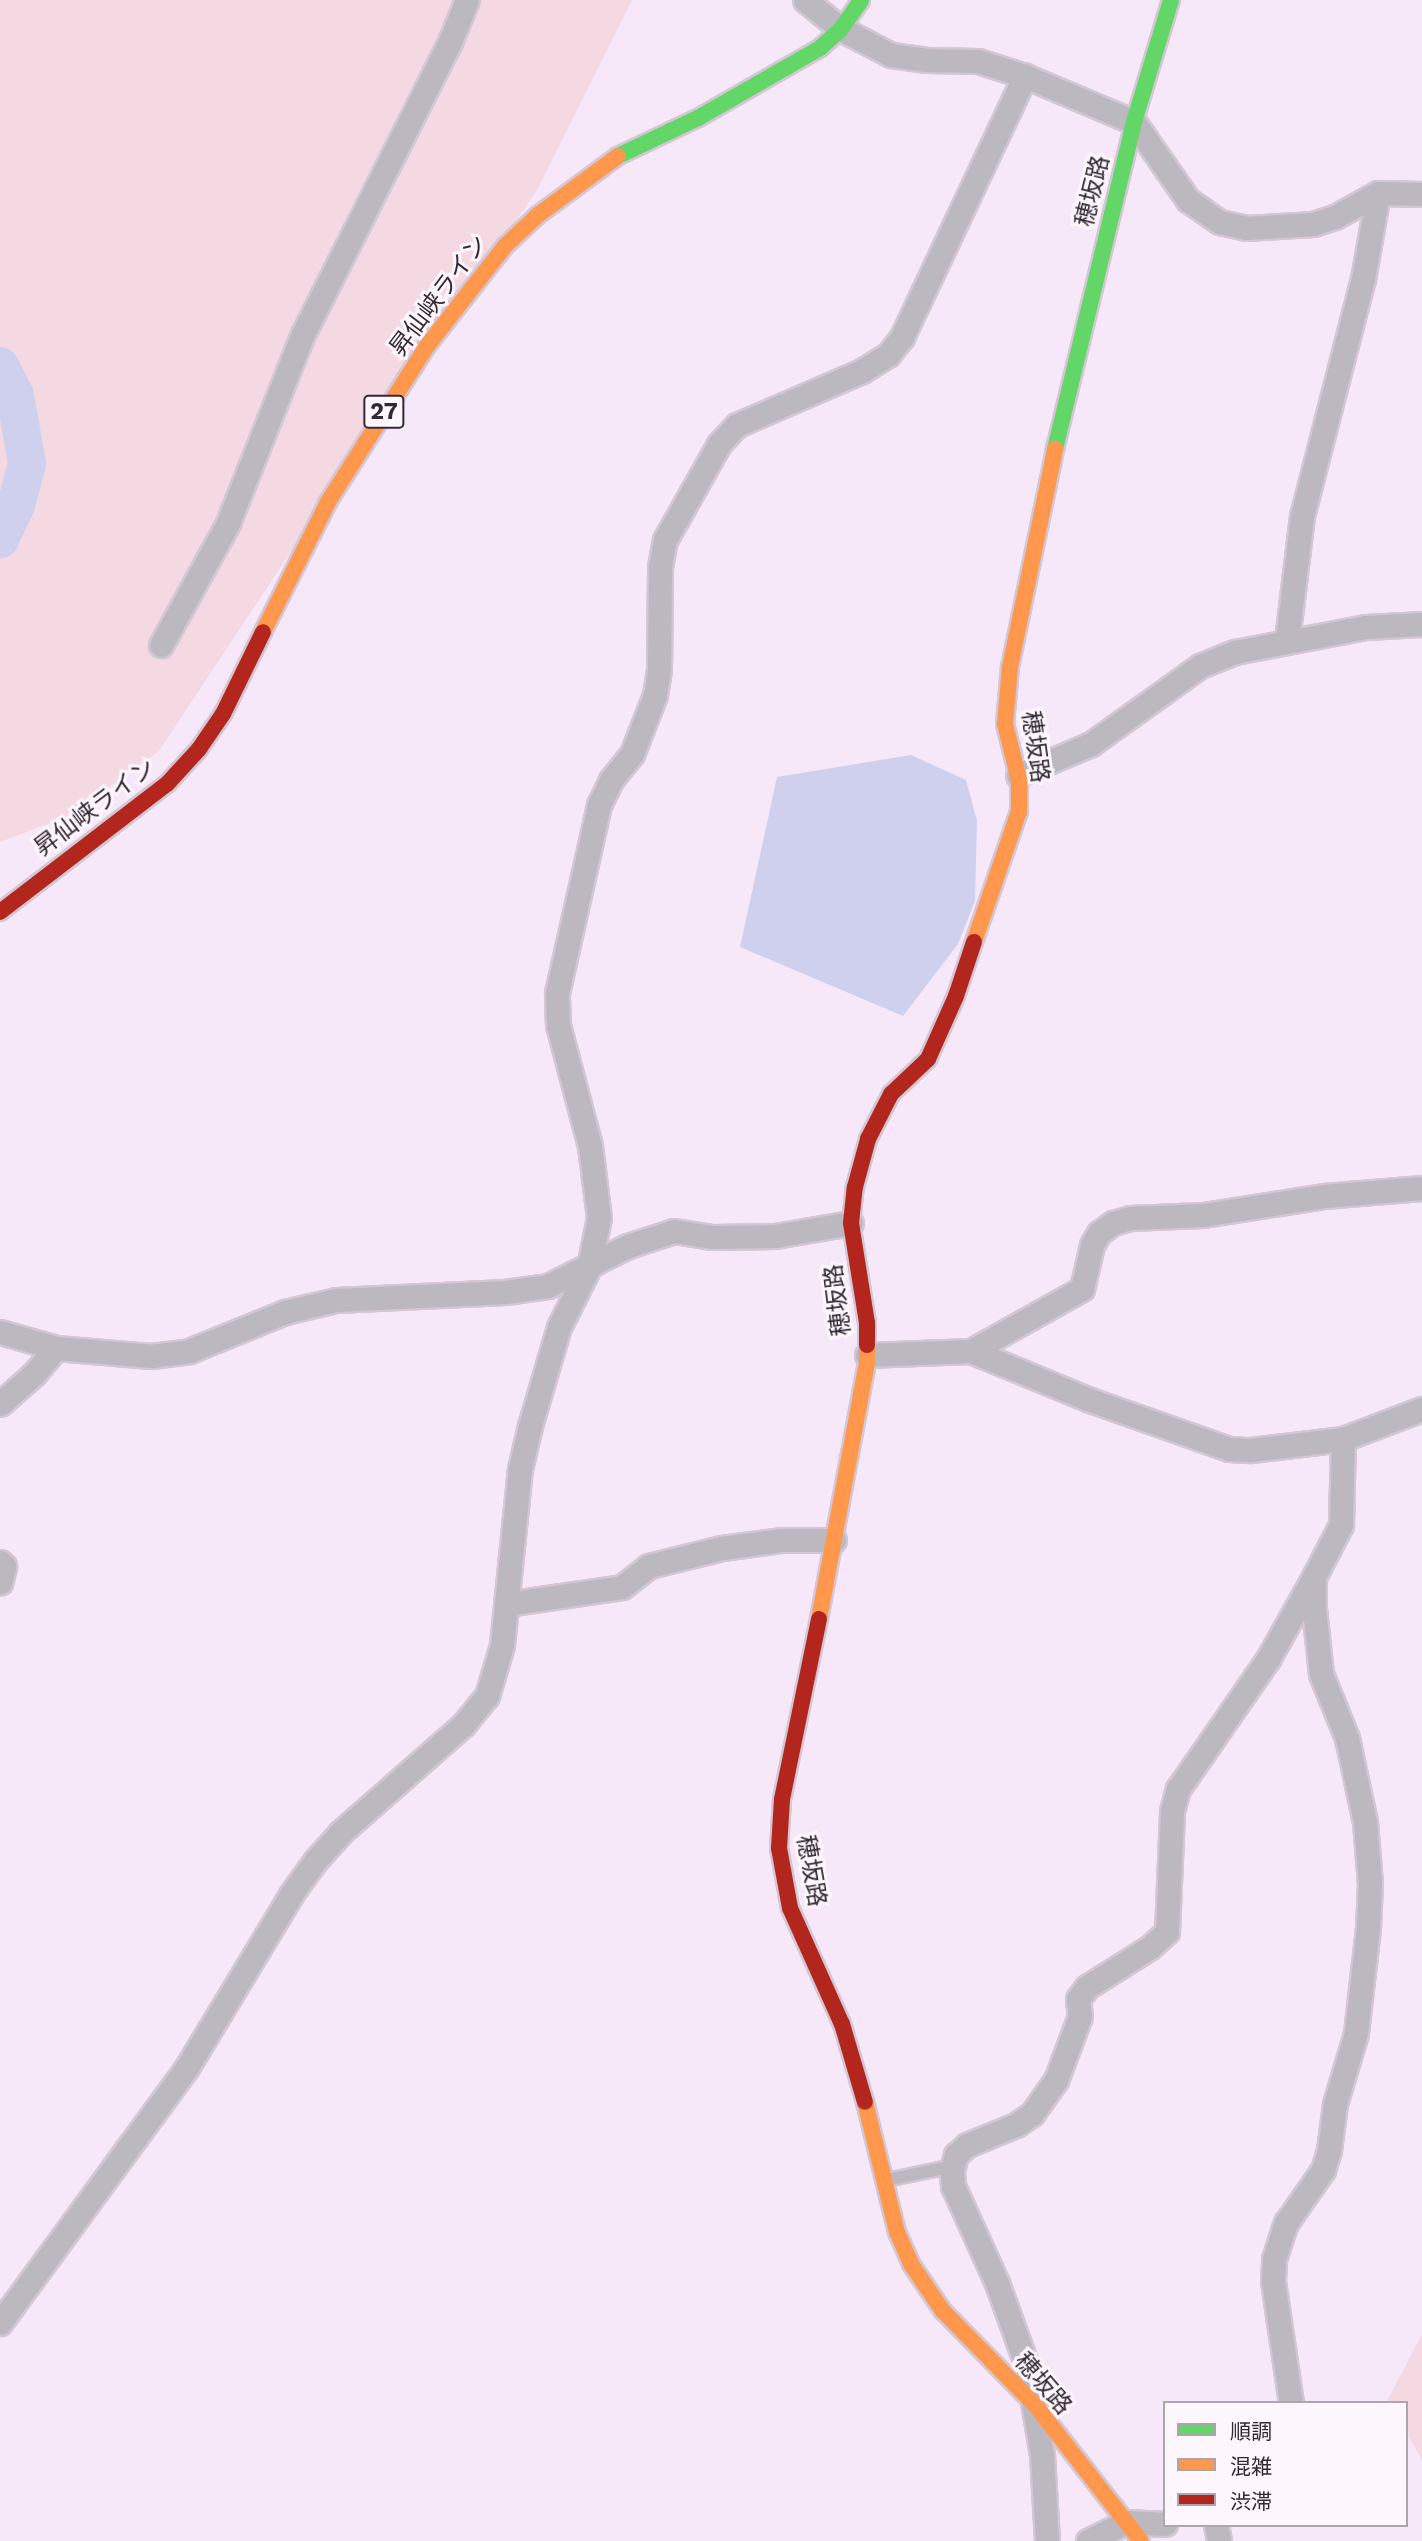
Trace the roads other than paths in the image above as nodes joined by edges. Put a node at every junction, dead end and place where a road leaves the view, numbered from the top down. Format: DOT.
graph roads {
  1 [pos="467,0"];
  2 [pos="804,0"];
  3 [pos="861,0"];
  4 [pos="1171,0"];
  5 [pos="841,29"];
  6 [pos="1025,76"];
  7 [pos="1133,122"];
  8 [pos="1378,193"];
  9 [pos="1422,194"];
  10 [pos="1422,624"];
  11 [pos="1287,640"];
  12 [pos="161,645"];
  13 [pos="1018,775"];
  14 [pos="0,912"];
  15 [pos="1422,1188"];
  16 [pos="851,1223"];
  17 [pos="589,1267"];
  18 [pos="0,1332"];
  19 [pos="56,1348"];
  20 [pos="971,1351"];
  21 [pos="867,1355"];
  22 [pos="0,1404"];
  23 [pos="1422,1409"];
  24 [pos="1343,1439"];
  25 [pos="834,1540"];
  26 [pos="0,1562"];
  27 [pos="1314,1577"];
  28 [pos="0,1583"];
  29 [pos="506,1604"];
  30 [pos="953,2166"];
  31 [pos="883,2181"];
  32 [pos="0,2323"];
  33 [pos="1291,2401"];
  34 [pos="1035,2405"];
  35 [pos="1126,2522"];
  36 [pos="1163,2524"];
  37 [pos="1047,2541"];
  38 [pos="1088,2541"];
  39 [pos="1141,2541"];
  1 -- 12 [label="street"];
  2 -- 5 [label="street"];
  3 -- 5 [label="main road, 昇仙峡ライン / 27"];
  4 -- 7 [label="main road, 穂坂路"];
  5 -- 6 [label="street"];
  5 -- 14 [label="main road, 昇仙峡ライン / 27"];
  6 -- 7 [label="street"];
  6 -- 17 [label="street"];
  7 -- 8 [label="street"];
  7 -- 13 [label="main road, 穂坂路"];
  8 -- 9 [label="street"];
  8 -- 11 [label="street"];
  10 -- 11 [label="street"];
  11 -- 13 [label="street"];
  13 -- 16 [label="main road, 穂坂路"];
  15 -- 20 [label="street"];
  16 -- 17 [label="street"];
  16 -- 21 [label="main road, 穂坂路"];
  17 -- 19 [label="street"];
  17 -- 29 [label="street"];
  18 -- 19 [label="street"];
  19 -- 22 [label="street"];
  20 -- 21 [label="street"];
  20 -- 24 [label="street"];
  21 -- 25 [label="main road, 穂坂路"];
  23 -- 24 [label="street"];
  24 -- 27 [label="street"];
  25 -- 29 [label="street"];
  25 -- 31 [label="main road, 穂坂路"];
  26 -- 28 [label="street"];
  27 -- 30 [label="street"];
  27 -- 33 [label="street"];
  29 -- 32 [label="street"];
  30 -- 31 [label="lane"];
  30 -- 34 [label="street"];
  31 -- 34 [label="main road, 穂坂路"];
  34 -- 35 [label="main road, 穂坂路"];
  34 -- 37 [label="street"];
  35 -- 36 [label="street"];
  35 -- 38 [label="street"];
  35 -- 39 [label="main road, 穂坂路"];
}
